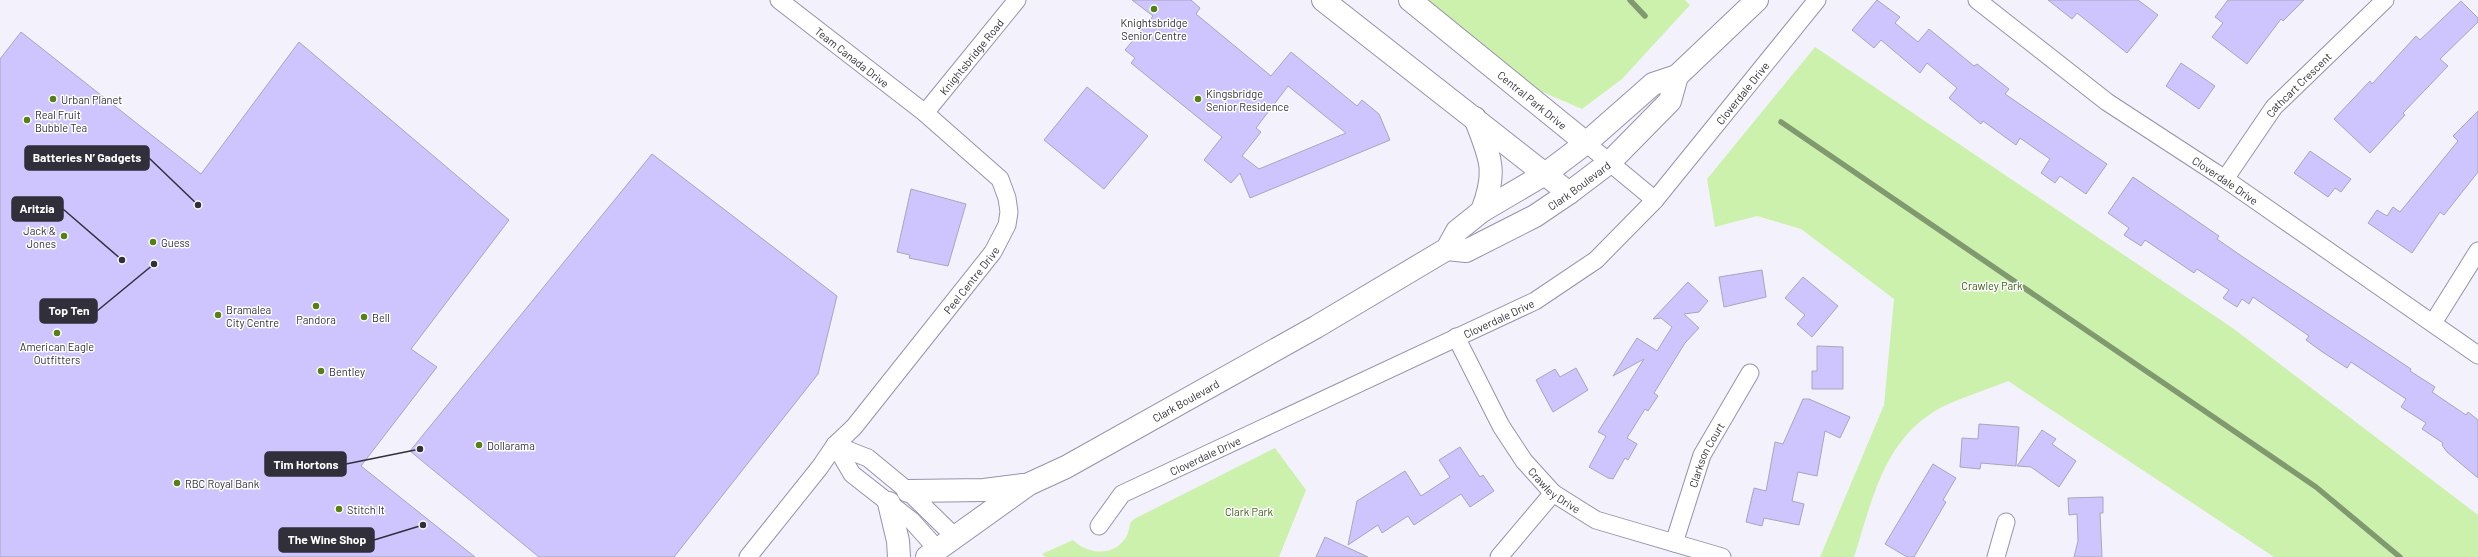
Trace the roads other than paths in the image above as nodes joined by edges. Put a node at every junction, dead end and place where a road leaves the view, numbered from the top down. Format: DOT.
graph roads {
  1 [pos="779,0"];
  2 [pos="1017,0"];
  3 [pos="1323,0"];
  4 [pos="1410,0"];
  5 [pos="1757,0"];
  6 [pos="1817,0"];
  7 [pos="1977,0"];
  8 [pos="2385,0"];
  9 [pos="1677,76"];
  10 [pos="925,113"];
  11 [pos="1474,117"];
  12 [pos="1586,143"];
  13 [pos="1610,162"];
  14 [pos="1545,174"];
  15 [pos="2225,179"];
  16 [pos="1569,193"];
  17 [pos="1655,200"];
  18 [pos="1482,211"];
  19 [pos="1447,249"];
  20 [pos="2478,251"];
  21 [pos="2433,323"];
  22 [pos="1456,337"];
  23 [pos="2478,355"];
  24 [pos="1750,373"];
  25 [pos="835,445"];
  26 [pos="1028,484"];
  27 [pos="908,491"];
  28 [pos="1553,493"];
  29 [pos="889,503"];
  30 [pos="2006,522"];
  31 [pos="1098,526"];
  32 [pos="1674,543"];
  33 [pos="939,547"];
  34 [pos="748,557"];
  35 [pos="899,557"];
  36 [pos="1499,557"];
  37 [pos="1722,557"];
  38 [pos="1996,557"];
  1 -- 10 [label="street, Team Canada Drive"];
  2 -- 10 [label="street, Knightsbridge Road"];
  3 -- 11 [label="street"];
  4 -- 12 [label="street, Central Park Drive"];
  5 -- 9 [label="street"];
  6 -- 17 [label="street, Cloverdale Drive"];
  7 -- 15 [label="street, Cloverdale Drive"];
  8 -- 15 [label="street, Cathcart Crescent"];
  9 -- 12 [label="street"];
  9 -- 13 [label="street, Clark Boulevard"];
  10 -- 25 [label="street, Peel Centre Drive"];
  11 -- 14 [label="street"];
  11 -- 18 [label="street"];
  12 -- 13 [label="street, Central Park Drive"];
  12 -- 14 [label="street"];
  13 -- 16 [label="street, Clark Boulevard"];
  13 -- 17 [label="street, Central Park Drive"];
  14 -- 16 [label="street"];
  14 -- 18 [label="street"];
  15 -- 21 [label="street, Cloverdale Drive"];
  16 -- 19 [label="street, Clark Boulevard"];
  17 -- 22 [label="street, Cloverdale Drive"];
  18 -- 19 [label="street"];
  19 -- 26 [label="street, Clark Boulevard"];
  20 -- 21 [label="street"];
  21 -- 23 [label="street, Cloverdale Drive"];
  22 -- 28 [label="street, Crawley Drive"];
  22 -- 31 [label="street, Cloverdale Drive"];
  24 -- 32 [label="street, Clarkson Court"];
  25 -- 27 [label="street"];
  25 -- 29 [label="street"];
  25 -- 34 [label="street, Peel Centre Drive"];
  26 -- 27 [label="street"];
  26 -- 33 [label="street, Clark Boulevard"];
  27 -- 33 [label="street"];
  28 -- 32 [label="street, Crawley Drive"];
  28 -- 36 [label="street"];
  29 -- 33 [label="street"];
  29 -- 35 [label="street"];
  30 -- 38 [label="street"];
  32 -- 37 [label="street, Crawley Drive"];
}
